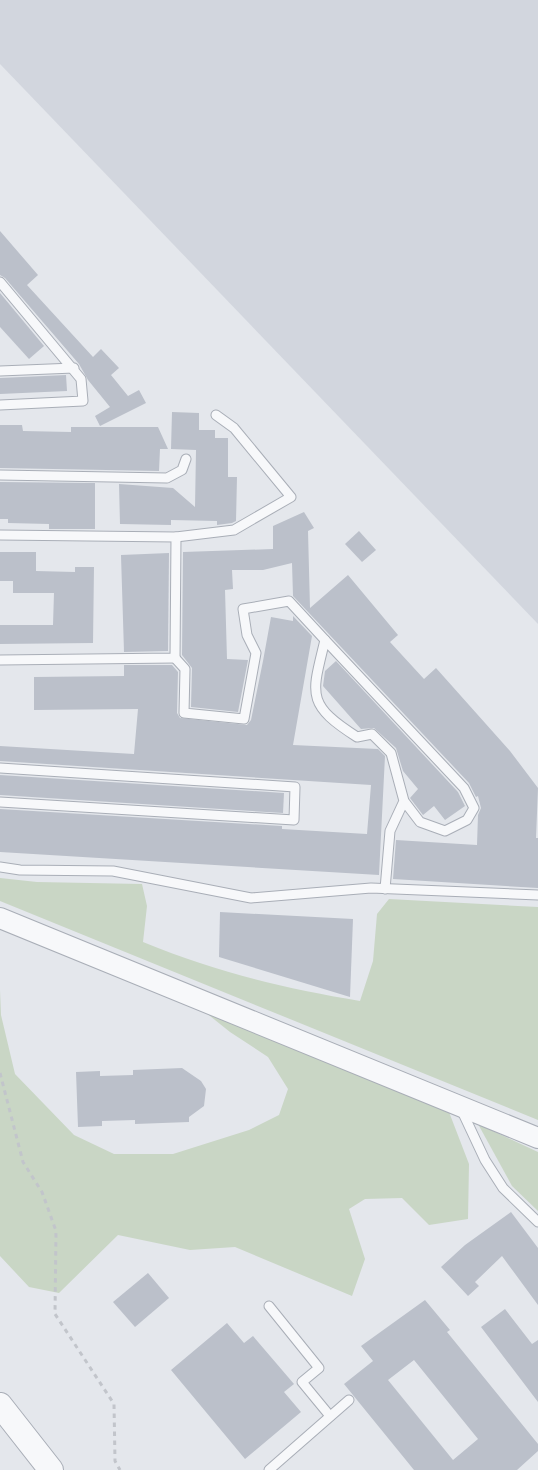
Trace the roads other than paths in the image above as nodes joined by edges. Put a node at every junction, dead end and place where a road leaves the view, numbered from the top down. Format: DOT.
graph roads {
  1 [pos="0,282"];
  2 [pos="74,368"];
  3 [pos="0,371"];
  4 [pos="0,405"];
  5 [pos="216,415"];
  6 [pos="186,459"];
  7 [pos="0,475"];
  8 [pos="0,535"];
  9 [pos="176,537"];
  10 [pos="325,640"];
  11 [pos="176,658"];
  12 [pos="0,660"];
  13 [pos="0,768"];
  14 [pos="405,801"];
  15 [pos="0,802"];
  16 [pos="0,867"];
  17 [pos="385,889"];
  18 [pos="538,895"];
  19 [pos="0,918"];
  20 [pos="460,1106"];
  21 [pos="538,1137"];
  22 [pos="538,1221"];
  23 [pos="268,1306"];
  24 [pos="350,1400"];
  25 [pos="0,1405"];
  26 [pos="330,1416"];
  27 [pos="51,1470"];
  28 [pos="269,1470"];
  1 -- 2 [label="lane"];
  2 -- 3 [label="lane"];
  2 -- 4 [label="lane"];
  5 -- 9 [label="lane"];
  6 -- 7 [label="lane"];
  8 -- 9 [label="lane"];
  9 -- 11 [label="lane"];
  10 -- 11 [label="lane"];
  10 -- 14 [label="lane"];
  10 -- 14 [label="lane"];
  11 -- 12 [label="lane"];
  13 -- 15 [label="lane"];
  14 -- 17 [label="lane"];
  16 -- 17 [label="lane"];
  17 -- 18 [label="lane"];
  19 -- 20 [label="street"];
  20 -- 21 [label="street"];
  20 -- 22 [label="lane"];
  23 -- 26 [label="lane"];
  24 -- 26 [label="lane"];
  25 -- 27 [label="street"];
  26 -- 28 [label="lane"];
}
